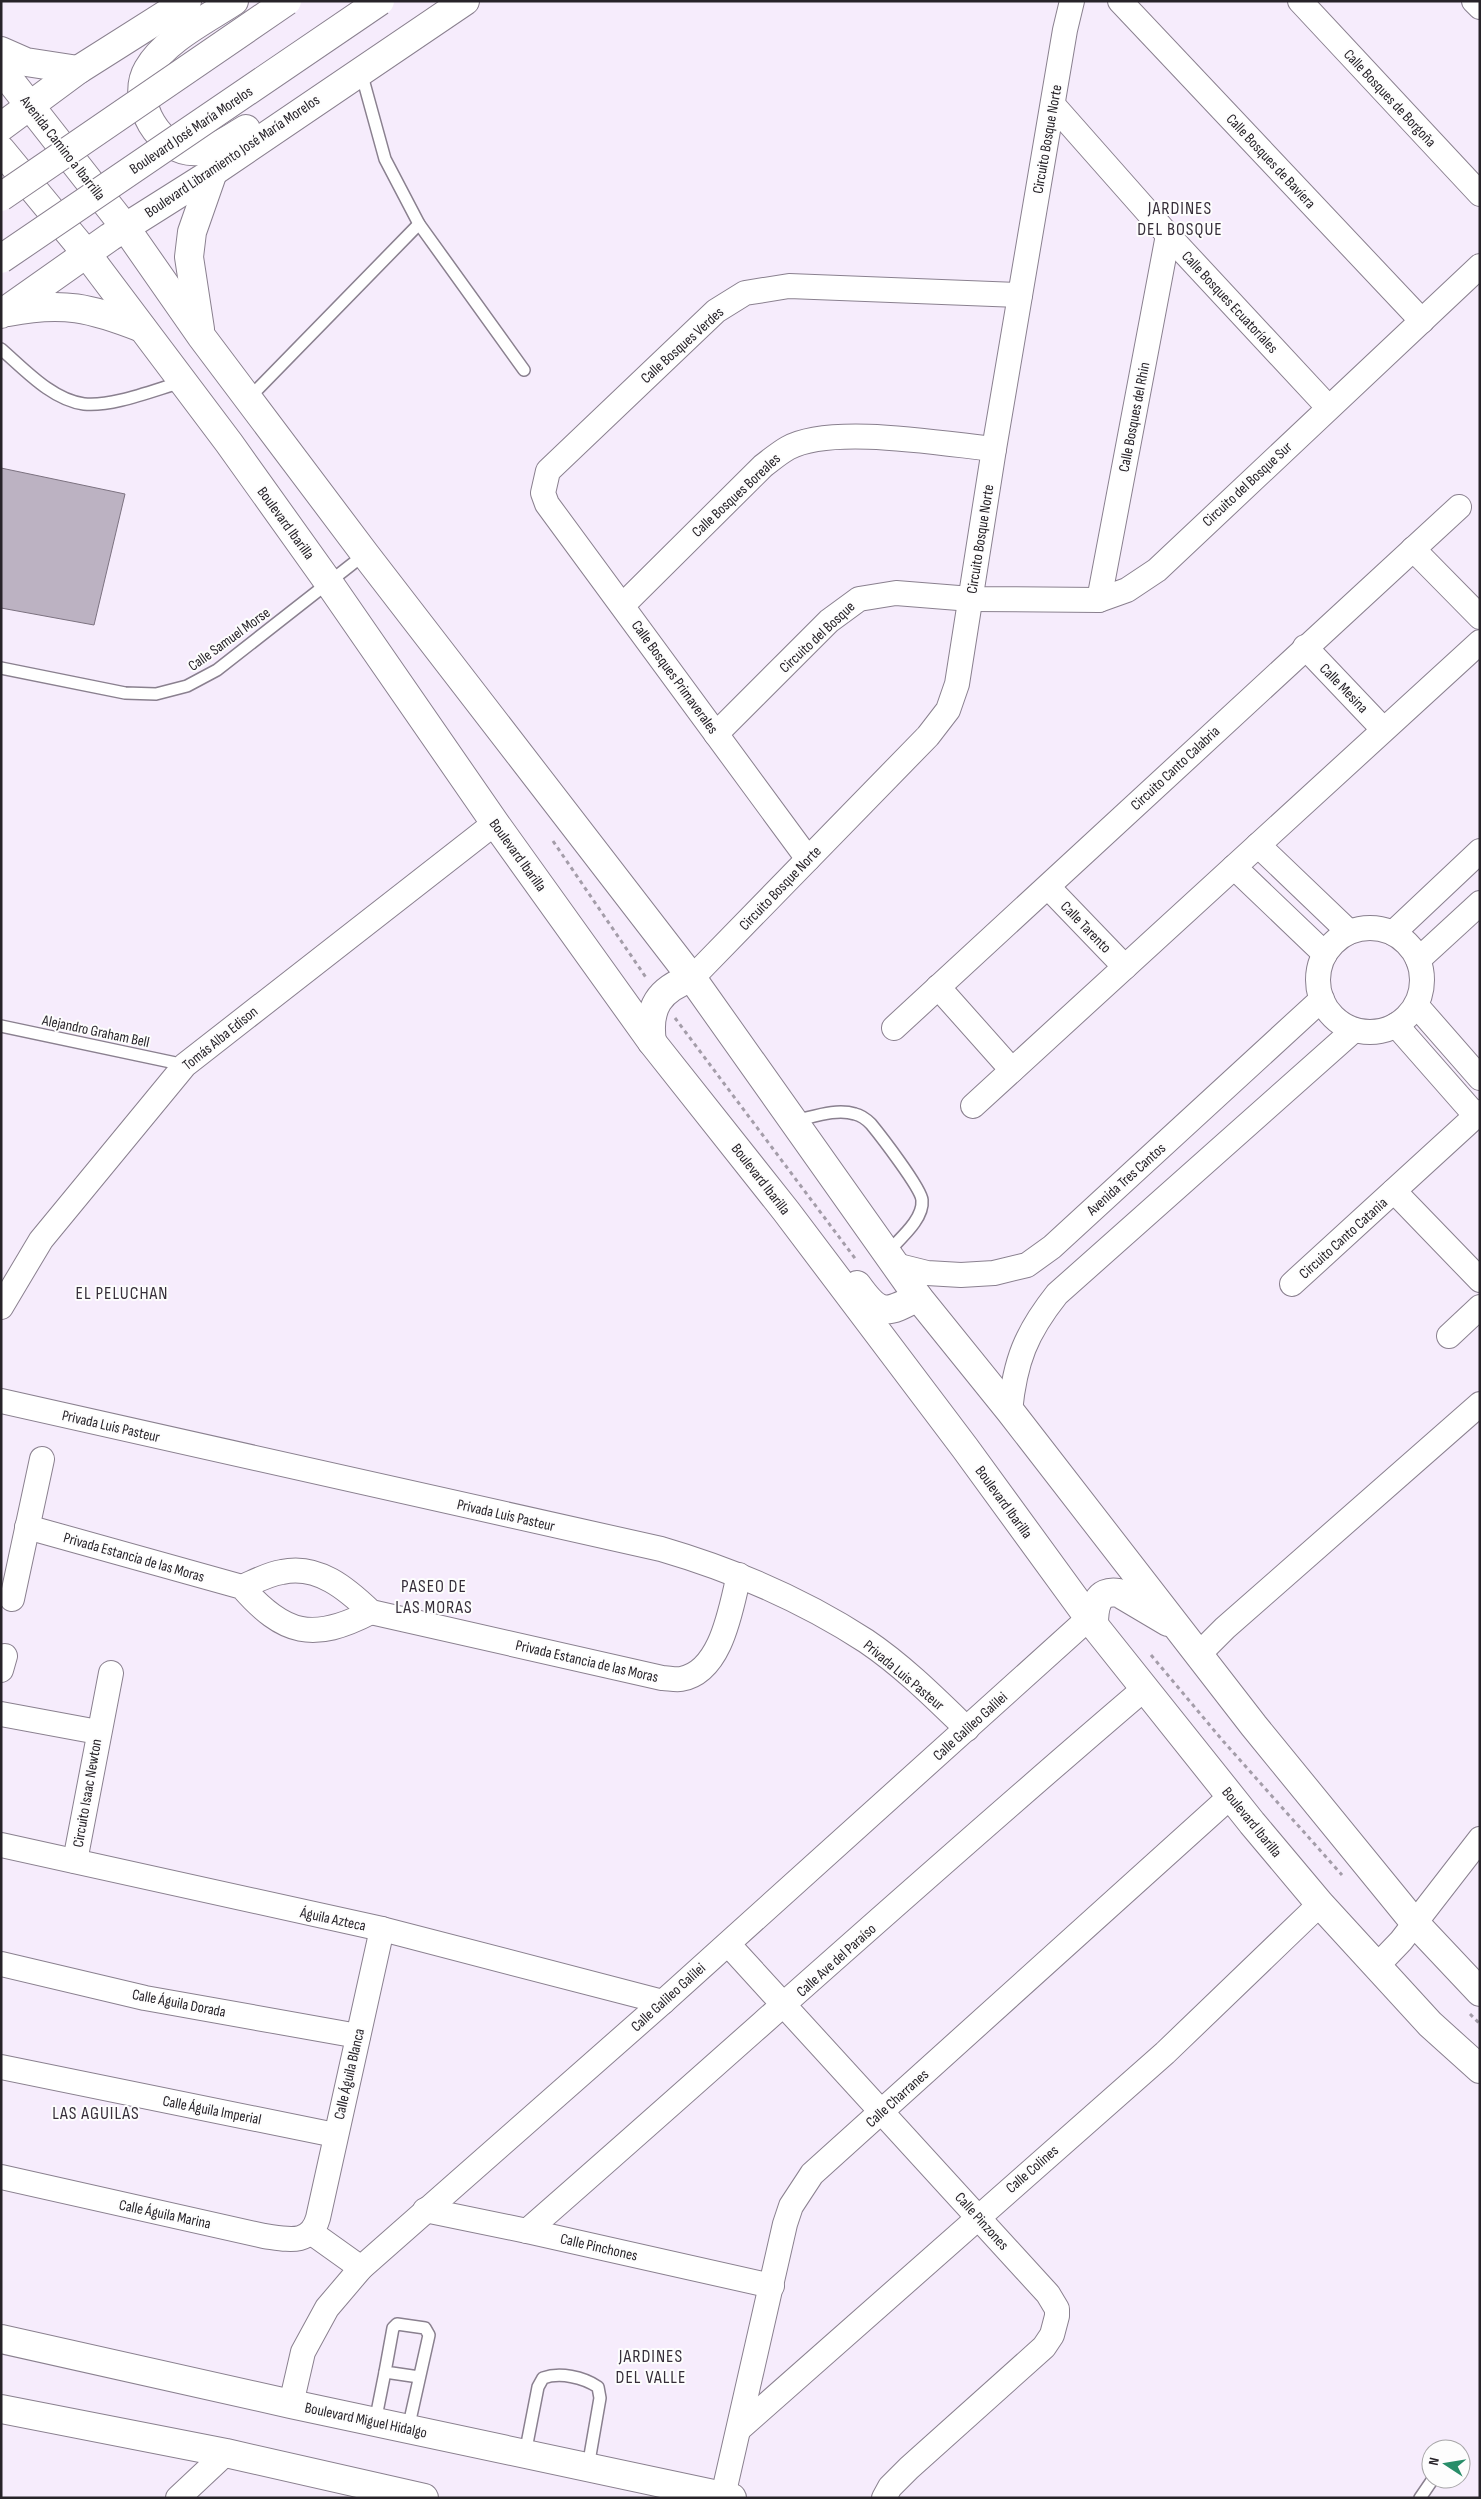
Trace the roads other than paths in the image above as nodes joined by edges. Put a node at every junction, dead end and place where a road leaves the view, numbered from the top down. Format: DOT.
graph roads {
  1 [pos="187,1"];
  2 [pos="234,1"];
  3 [pos="287,1"];
  4 [pos="380,1"];
  5 [pos="465,1"];
  6 [pos="1072,1"];
  7 [pos="1120,1"];
  8 [pos="1300,1"];
  9 [pos="1474,1"];
  10 [pos="1480,7"];
  11 [pos="1,51"];
  12 [pos="1,69"];
  13 [pos="78,70"];
  14 [pos="355,74"];
  15 [pos="31,106"];
  16 [pos="1054,106"];
  17 [pos="1,127"];
  18 [pos="1,150"];
  19 [pos="213,172"];
  20 [pos="1480,194"];
  21 [pos="1,196"];
  22 [pos="419,224"];
  23 [pos="125,226"];
  24 [pos="1168,235"];
  25 [pos="86,253"];
  26 [pos="1,259"];
  27 [pos="1480,266"];
  28 [pos="1020,295"];
  29 [pos="1,314"];
  30 [pos="1422,321"];
  31 [pos="142,328"];
  32 [pos="201,336"];
  33 [pos="1,349"];
  34 [pos="524,370"];
  35 [pos="183,382"];
  36 [pos="249,398"];
  37 [pos="1328,408"];
  38 [pos="994,449"];
  39 [pos="543,493"];
  40 [pos="1459,507"];
  41 [pos="1413,549"];
  42 [pos="365,554"];
  43 [pos="329,583"];
  44 [pos="971,598"];
  45 [pos="1099,600"];
  46 [pos="623,605"];
  47 [pos="1480,617"];
  48 [pos="1480,642"];
  49 [pos="1305,647"];
  50 [pos="1,668"];
  51 [pos="1383,729"];
  52 [pos="716,734"];
  53 [pos="495,823"];
  54 [pos="1258,845"];
  55 [pos="1480,851"];
  56 [pos="808,859"];
  57 [pos="1234,867"];
  58 [pos="1048,886"];
  59 [pos="1480,903"];
  60 [pos="1349,932"];
  61 [pos="1393,933"];
  62 [pos="1324,954"];
  63 [pos="1418,960"];
  64 [pos="1125,967"];
  65 [pos="692,978"];
  66 [pos="938,987"];
  67 [pos="1322,999"];
  68 [pos="1416,1005"];
  69 [pos="1396,1025"];
  70 [pos="1,1026"];
  71 [pos="894,1028"];
  72 [pos="1354,1030"];
  73 [pos="652,1042"];
  74 [pos="185,1065"];
  75 [pos="1012,1070"];
  76 [pos="1480,1078"];
  77 [pos="973,1106"];
  78 [pos="1478,1114"];
  79 [pos="793,1121"];
  80 [pos="1394,1191"];
  81 [pos="786,1211"];
  82 [pos="891,1259"];
  83 [pos="1480,1280"];
  84 [pos="1292,1284"];
  85 [pos="918,1297"];
  86 [pos="1,1307"];
  87 [pos="1480,1307"];
  88 [pos="1449,1336"];
  89 [pos="1,1401"];
  90 [pos="1480,1404"];
  91 [pos="1010,1411"];
  92 [pos="42,1459"];
  93 [pos="27,1528"];
  94 [pos="739,1575"];
  95 [pos="242,1588"];
  96 [pos="12,1599"];
  97 [pos="371,1612"];
  98 [pos="1091,1621"];
  99 [pos="1180,1629"];
  100 [pos="1200,1653"];
  101 [pos="111,1673"];
  102 [pos="1144,1689"];
  103 [pos="1,1714"];
  104 [pos="967,1729"];
  105 [pos="98,1732"];
  106 [pos="1231,1796"];
  107 [pos="1480,1839"];
  108 [pos="1,1845"];
  109 [pos="75,1861"];
  110 [pos="1320,1904"];
  111 [pos="1414,1922"];
  112 [pos="382,1929"];
  113 [pos="728,1944"];
  114 [pos="1,1964"];
  115 [pos="1376,1967"];
  116 [pos="1480,1992"];
  117 [pos="663,2002"];
  118 [pos="784,2006"];
  119 [pos="358,2036"];
  120 [pos="1,2067"];
  121 [pos="1480,2069"];
  122 [pos="881,2110"];
  123 [pos="336,2135"];
  124 [pos="1,2178"];
  125 [pos="425,2210"];
  126 [pos="978,2217"];
  127 [pos="315,2225"];
  128 [pos="527,2231"];
  129 [pos="361,2268"];
  130 [pos="772,2286"];
  131 [pos="1,2339"];
  132 [pos="385,2372"];
  133 [pos="420,2377"];
  134 [pos="291,2404"];
  135 [pos="1,2409"];
  136 [pos="375,2422"];
  137 [pos="408,2429"];
  138 [pos="739,2429"];
  139 [pos="226,2453"];
  140 [pos="525,2454"];
  141 [pos="588,2467"];
  142 [pos="385,2494"];
  143 [pos="728,2497"];
  144 [pos="178,2498"];
  145 [pos="424,2498"];
  146 [pos="884,2498"];
  1 -- 13 [label="main road"];
  2 -- 14 [label="main road"];
  3 -- 21 [label="main road, bridge"];
  4 -- 26 [label="main road, Boulevard José María Morelos, bridge"];
  5 -- 14 [label="main road, Boulevard Libramiento José María Morelos"];
  6 -- 16 [label="street, Circuito Bosque Norte"];
  7 -- 30 [label="street, Calle Bosques de Bavíera"];
  8 -- 20 [label="street, Calle Bosques de Borgoña"];
  9 -- 10 [label="street"];
  11 -- 13 [label="main road"];
  12 -- 15 [label="main road, Avenida Camino a Ibarrilla"];
  13 -- 15 [label="main road"];
  14 -- 19 [label="main road, Boulevard Libramiento José María Morelos"];
  14 -- 22 [label="lane"];
  15 -- 17 [label="main road"];
  15 -- 23 [label="main road, Avenida Camino a Ibarrilla"];
  16 -- 24 [label="street, Calle Bosques Ecuatoríales"];
  16 -- 28 [label="street, Circuito Bosque Norte"];
  18 -- 25 [label="main road"];
  19 -- 23 [label="main road, Boulevard Libramiento José María Morelos"];
  19 -- 32 [label="main road"];
  22 -- 34 [label="lane"];
  22 -- 36 [label="lane"];
  23 -- 25 [label="main road, Boulevard Libramiento José María Morelos"];
  23 -- 32 [label="main road"];
  24 -- 37 [label="street, Calle Bosques Ecuatoríales"];
  24 -- 45 [label="street, Calle Bosques del Rhin"];
  25 -- 29 [label="main road, Boulevard Libramiento José María Morelos"];
  25 -- 31 [label="main road, Boulevard Ibarilla"];
  27 -- 30 [label="street, Circuito del Bosque Sur"];
  28 -- 38 [label="street, Circuito Bosque Norte"];
  28 -- 39 [label="street, Calle Bosques Verdes"];
  29 -- 31 [label="main road"];
  30 -- 37 [label="street, Circuito del Bosque Sur"];
  31 -- 35 [label="main road, Boulevard Ibarilla"];
  32 -- 36 [label="main road"];
  33 -- 35 [label="lane"];
  35 -- 43 [label="main road, Boulevard Ibarilla"];
  36 -- 42 [label="main road"];
  37 -- 45 [label="street, Circuito del Bosque Sur"];
  38 -- 44 [label="street, Circuito Bosque Norte"];
  38 -- 46 [label="street, Calle Bosques Boreales"];
  39 -- 46 [label="street, Calle Bosques Primaverales"];
  40 -- 41 [label="street, Circuito Canto Calabria"];
  41 -- 47 [label="street"];
  41 -- 49 [label="street, Circuito Canto Calabria"];
  42 -- 43 [label="lane, Calle Samuel Morse"];
  42 -- 65 [label="main road"];
  43 -- 50 [label="lane, Calle Samuel Morse"];
  43 -- 53 [label="main road, Boulevard Ibarilla"];
  44 -- 45 [label="street, Circuito del Bosque Sur"];
  44 -- 52 [label="street, Circuito del Bosque"];
  44 -- 56 [label="street, Circuito Bosque Norte"];
  46 -- 52 [label="street, Calle Bosques Primaverales"];
  48 -- 51 [label="street"];
  49 -- 51 [label="street, Calle Mesina"];
  49 -- 58 [label="street, Circuito Canto Calabria"];
  51 -- 54 [label="street"];
  52 -- 56 [label="street, Calle Bosques Primaverales"];
  53 -- 73 [label="main road, Boulevard Ibarilla"];
  53 -- 74 [label="street, Tomás Alba Edison"];
  54 -- 57 [label="street"];
  54 -- 60 [label="street"];
  55 -- 61 [label="street"];
  56 -- 65 [label="street, Circuito Bosque Norte"];
  57 -- 62 [label="street"];
  57 -- 64 [label="street"];
  58 -- 64 [label="street, Calle Tarento"];
  58 -- 66 [label="street, Circuito Canto Calabria"];
  59 -- 63 [label="street"];
  60 -- 61 [label="street"];
  60 -- 62 [label="street"];
  61 -- 63 [label="street"];
  62 -- 67 [label="street"];
  63 -- 68 [label="street"];
  64 -- 75 [label="street"];
  65 -- 73 [label="main road"];
  65 -- 79 [label="main road"];
  66 -- 71 [label="street, Circuito Canto Calabria"];
  66 -- 75 [label="street"];
  67 -- 72 [label="street"];
  67 -- 82 [label="street, Avenida Tres Cantos"];
  68 -- 69 [label="street"];
  68 -- 76 [label="street"];
  69 -- 72 [label="street"];
  69 -- 78 [label="street"];
  70 -- 74 [label="lane, Alejandro Graham Bell"];
  72 -- 91 [label="street"];
  73 -- 81 [label="main road, Boulevard Ibarilla"];
  74 -- 86 [label="street, Tomás Alba Edison"];
  75 -- 77 [label="street"];
  78 -- 80 [label="street, Circuito Canto Catania"];
  79 -- 82 [label="main road"];
  79 -- 82 [label="lane"];
  80 -- 83 [label="street, Circuito Canto Catania"];
  80 -- 84 [label="street, Circuito Canto Catania"];
  81 -- 85 [label="main road"];
  81 -- 98 [label="main road, Boulevard Ibarilla"];
  82 -- 85 [label="main road"];
  85 -- 91 [label="main road"];
  87 -- 88 [label="street"];
  89 -- 94 [label="street, Privada Luis Pasteur"];
  90 -- 100 [label="street"];
  91 -- 99 [label="main road"];
  92 -- 93 [label="street"];
  93 -- 95 [label="street, Privada Estancia de las Moras"];
  93 -- 96 [label="street"];
  94 -- 97 [label="street, Privada Estancia de las Moras"];
  94 -- 104 [label="street, Privada Luis Pasteur"];
  95 -- 97 [label="street, Privada Estancia de las Moras"];
  95 -- 97 [label="street, Privada Estancia de las Moras"];
  98 -- 99 [label="main road"];
  98 -- 102 [label="main road, Boulevard Ibarilla"];
  98 -- 104 [label="street, Calle Galileo Galilei"];
  99 -- 100 [label="main road"];
  100 -- 111 [label="main road"];
  101 -- 105 [label="street"];
  102 -- 106 [label="main road, Boulevard Ibarilla"];
  102 -- 118 [label="street, Calle Ave del Paraíso"];
  103 -- 105 [label="street, Circuito Isaac Newton"];
  104 -- 113 [label="street, Calle Galileo Galilei"];
  105 -- 109 [label="street, Circuito Isaac Newton"];
  106 -- 110 [label="main road, Boulevard Ibarilla"];
  106 -- 122 [label="street, Calle Charranes"];
  107 -- 111 [label="street"];
  108 -- 109 [label="street, Águila Azteca"];
  109 -- 112 [label="street, Águila Azteca"];
  110 -- 115 [label="main road, Boulevard Ibarilla"];
  110 -- 126 [label="street, Calle Colines"];
  111 -- 115 [label="street"];
  111 -- 116 [label="main road"];
  112 -- 117 [label="street, Águila Azteca"];
  112 -- 119 [label="street, Calle Águila Blanca"];
  113 -- 117 [label="street, Calle Galileo Galilei"];
  113 -- 118 [label="street, Calle Pinzones"];
  114 -- 119 [label="street, Calle Águila Dorada"];
  115 -- 121 [label="main road, Boulevard Ibarilla"];
  117 -- 125 [label="street, Calle Galileo Galilei"];
  118 -- 122 [label="street, Calle Pinzones"];
  118 -- 128 [label="street, Calle Ave del Paraíso"];
  119 -- 123 [label="street, Calle Águila Blanca"];
  120 -- 123 [label="street, Calle Águila Imperial"];
  122 -- 126 [label="street, Calle Pinzones"];
  122 -- 130 [label="street, Calle Charranes"];
  123 -- 127 [label="street, Calle Águila Blanca"];
  124 -- 127 [label="street, Calle Águila Marina"];
  125 -- 128 [label="street, Calle Pinchones"];
  125 -- 129 [label="street, Calle Galileo Galilei"];
  126 -- 138 [label="street, Calle Colines"];
  126 -- 146 [label="street, Calle Pinzones"];
  127 -- 129 [label="street"];
  128 -- 130 [label="street, Calle Pinchones"];
  129 -- 134 [label="street, Calle Galileo Galilei"];
  130 -- 138 [label="street, Calle Charranes"];
  131 -- 134 [label="main road, Boulevard Miguel Hidalgo"];
  132 -- 133 [label="lane"];
  132 -- 133 [label="lane"];
  132 -- 136 [label="lane"];
  133 -- 137 [label="lane"];
  134 -- 136 [label="main road, Boulevard Miguel Hidalgo"];
  135 -- 139 [label="main road"];
  136 -- 137 [label="main road, Boulevard Miguel Hidalgo"];
  137 -- 140 [label="main road, Boulevard Miguel Hidalgo"];
  138 -- 143 [label="street, Calle Charranes"];
  139 -- 142 [label="main road"];
  139 -- 144 [label="street"];
  140 -- 141 [label="main road, Boulevard Miguel Hidalgo"];
  140 -- 141 [label="lane"];
  141 -- 143 [label="main road, Boulevard Miguel Hidalgo"];
  142 -- 145 [label="main road"];
}
